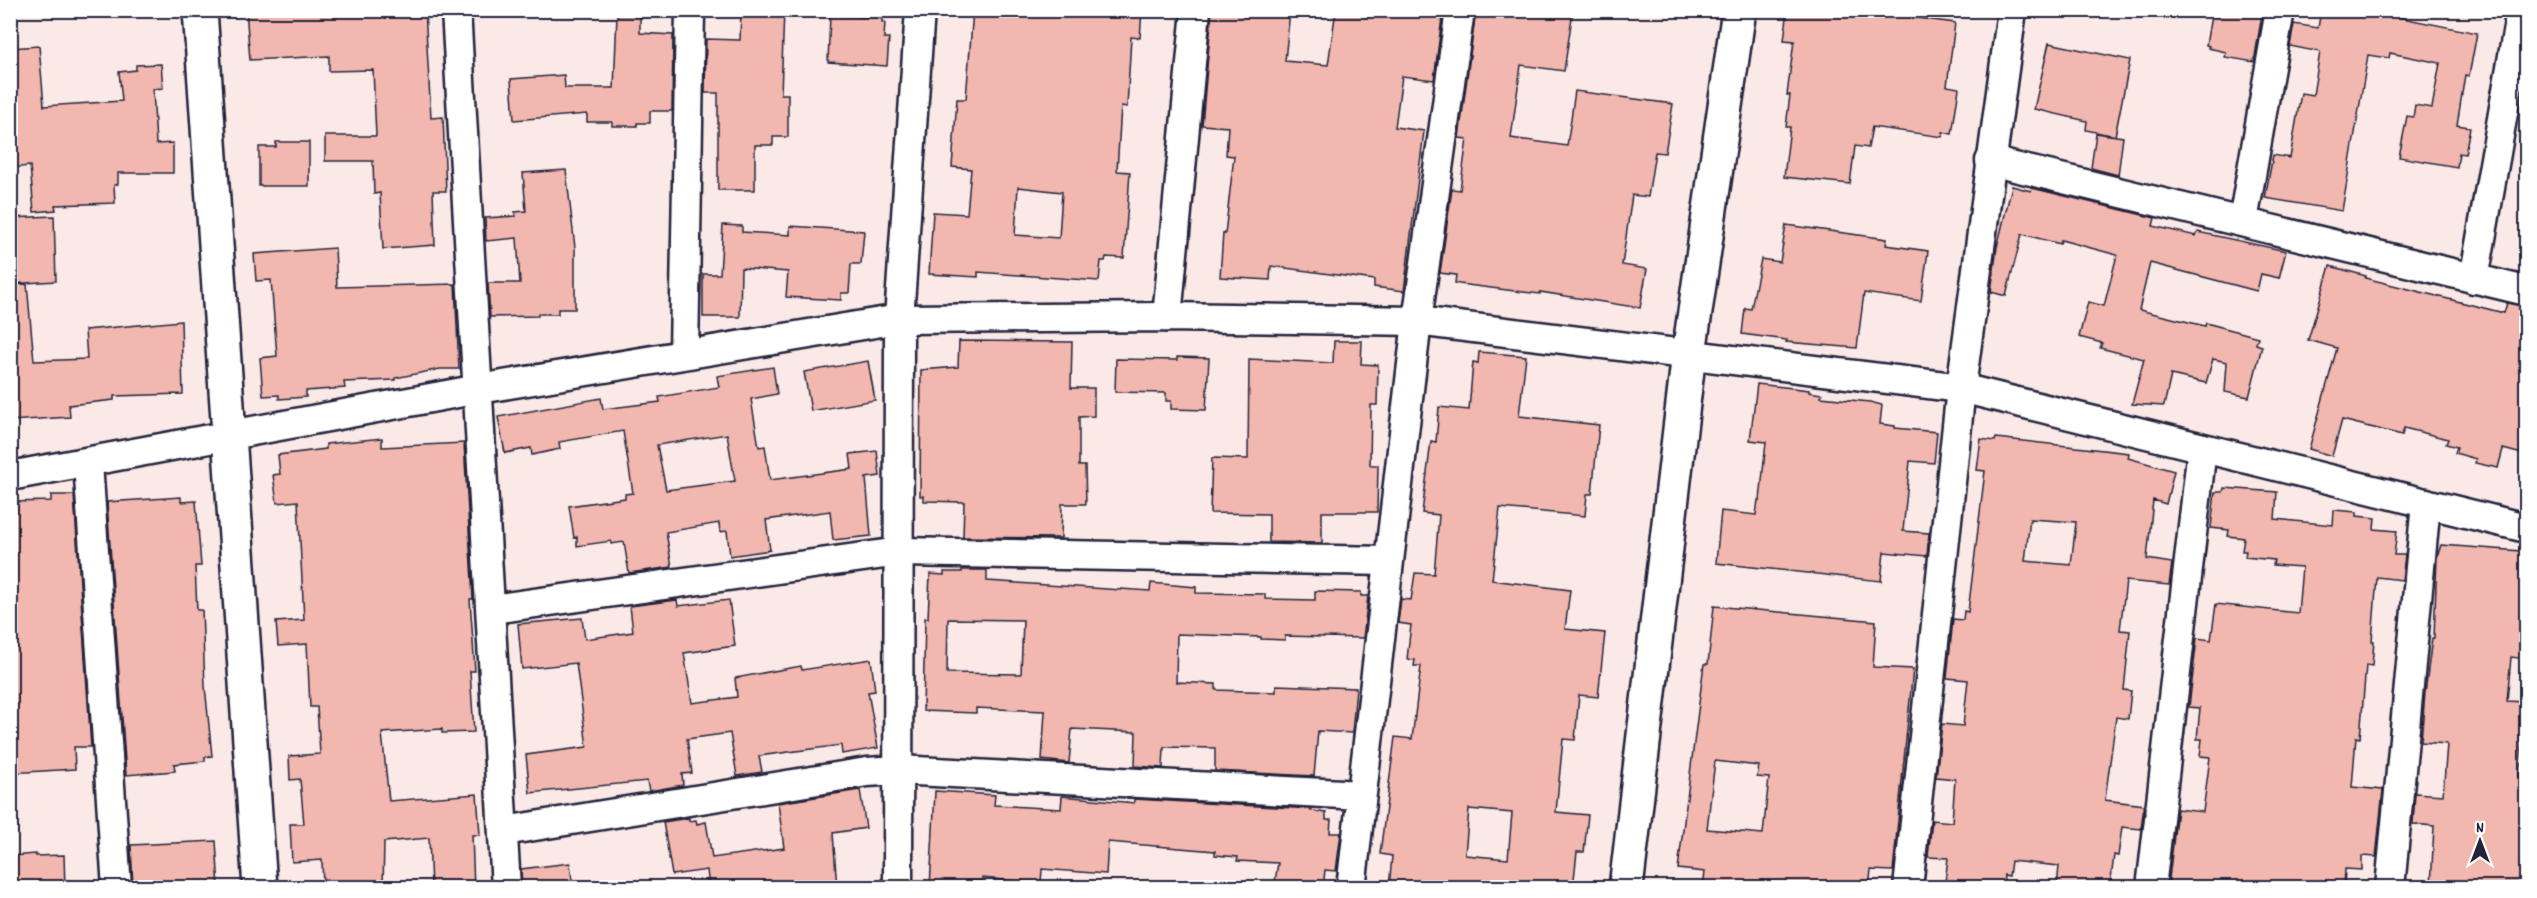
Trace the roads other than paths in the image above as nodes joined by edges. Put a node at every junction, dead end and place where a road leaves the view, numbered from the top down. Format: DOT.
graph roads {
  1 [pos="200,10"];
  2 [pos="456,10"];
  3 [pos="690,10"];
  4 [pos="920,10"];
  5 [pos="1196,10"];
  6 [pos="1460,10"];
  7 [pos="1739,10"];
  8 [pos="2012,10"];
  9 [pos="2280,10"];
  10 [pos="2521,10"];
  11 [pos="1990,161"];
  12 [pos="2243,221"];
  13 [pos="2474,279"];
  14 [pos="2526,291"];
  15 [pos="1167,317"];
  16 [pos="899,319"];
  17 [pos="1417,321"];
  18 [pos="1689,353"];
  19 [pos="684,354"];
  20 [pos="1960,388"];
  21 [pos="479,389"];
  22 [pos="231,436"];
  23 [pos="2202,448"];
  24 [pos="88,462"];
  25 [pos="10,476"];
  26 [pos="2426,503"];
  27 [pos="2526,528"];
  28 [pos="899,552"];
  29 [pos="1388,561"];
  30 [pos="492,609"];
  31 [pos="898,770"];
  32 [pos="1361,795"];
  33 [pos="504,831"];
  34 [pos="117,888"];
  35 [pos="260,888"];
  36 [pos="506,888"];
  37 [pos="898,888"];
  38 [pos="1351,888"];
  39 [pos="1626,888"];
  40 [pos="1908,888"];
  41 [pos="2151,888"];
  42 [pos="2390,888"];
  1 -- 22 [label="street"];
  2 -- 21 [label="street"];
  3 -- 19 [label="street"];
  4 -- 16 [label="street"];
  5 -- 15 [label="street"];
  6 -- 17 [label="street"];
  7 -- 18 [label="street"];
  8 -- 11 [label="street"];
  9 -- 12 [label="street"];
  10 -- 13 [label="street"];
  11 -- 12 [label="street"];
  11 -- 20 [label="street"];
  12 -- 13 [label="street"];
  13 -- 14 [label="street"];
  15 -- 16 [label="street"];
  15 -- 17 [label="street"];
  16 -- 19 [label="street"];
  16 -- 28 [label="street"];
  17 -- 18 [label="street"];
  17 -- 29 [label="street"];
  18 -- 20 [label="street"];
  18 -- 39 [label="street"];
  19 -- 21 [label="street"];
  20 -- 23 [label="street"];
  20 -- 40 [label="street"];
  21 -- 22 [label="street"];
  21 -- 30 [label="street"];
  22 -- 24 [label="street"];
  22 -- 35 [label="street"];
  23 -- 26 [label="street"];
  23 -- 41 [label="street"];
  24 -- 25 [label="street"];
  24 -- 34 [label="street"];
  26 -- 27 [label="street"];
  26 -- 42 [label="street"];
  28 -- 29 [label="street"];
  28 -- 30 [label="street"];
  28 -- 31 [label="street"];
  29 -- 32 [label="street"];
  30 -- 33 [label="street"];
  31 -- 32 [label="street"];
  31 -- 33 [label="street"];
  31 -- 37 [label="street"];
  32 -- 38 [label="street"];
  33 -- 36 [label="street"];
}
